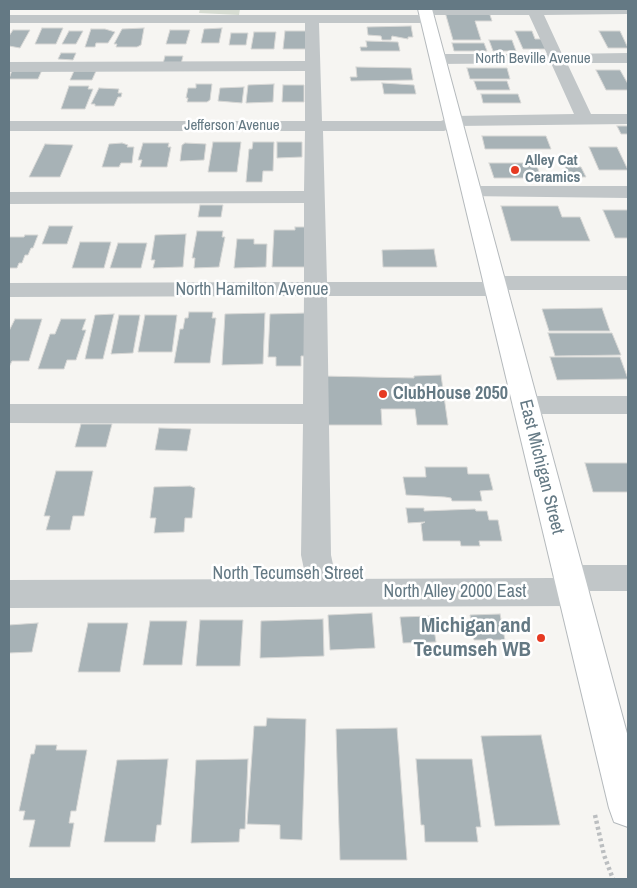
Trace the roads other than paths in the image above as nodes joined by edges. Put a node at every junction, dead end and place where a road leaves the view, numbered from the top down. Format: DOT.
graph roads {
  1 [pos="534,10"];
  2 [pos="624,10"];
  3 [pos="426,13"];
  4 [pos="9,19"];
  5 [pos="312,19"];
  6 [pos="628,24"];
  7 [pos="558,58"];
  8 [pos="628,58"];
  9 [pos="438,59"];
  10 [pos="313,66"];
  11 [pos="9,67"];
  12 [pos="585,120"];
  13 [pos="628,120"];
  14 [pos="454,121"];
  15 [pos="9,126"];
  16 [pos="314,126"];
  17 [pos="472,192"];
  18 [pos="628,192"];
  19 [pos="315,197"];
  20 [pos="9,198"];
  21 [pos="628,283"];
  22 [pos="495,286"];
  23 [pos="9,290"];
  24 [pos="316,290"];
  25 [pos="628,405"];
  26 [pos="525,406"];
  27 [pos="9,414"];
  28 [pos="316,414"];
  29 [pos="9,574"];
  30 [pos="319,574"];
  31 [pos="628,578"];
  32 [pos="570,581"];
  33 [pos="9,594"];
  34 [pos="628,808"];
  1 -- 2 [label="street"];
  1 -- 3 [label="street"];
  1 -- 7 [label="street"];
  2 -- 6 [label="street"];
  3 -- 5 [label="street"];
  3 -- 9 [label="main road, East Michigan Street"];
  4 -- 5 [label="street"];
  5 -- 10 [label="street"];
  7 -- 8 [label="street, North Beville Avenue"];
  7 -- 9 [label="street, North Beville Avenue"];
  7 -- 12 [label="street"];
  9 -- 14 [label="main road, East Michigan Street"];
  10 -- 11 [label="street"];
  10 -- 16 [label="street"];
  12 -- 13 [label="street, Jefferson Avenue"];
  12 -- 14 [label="street, Jefferson Avenue"];
  14 -- 16 [label="street, Jefferson Avenue"];
  14 -- 17 [label="main road, East Michigan Street"];
  15 -- 16 [label="street, Jefferson Avenue"];
  16 -- 19 [label="street"];
  17 -- 18 [label="street"];
  17 -- 22 [label="main road, East Michigan Street"];
  19 -- 20 [label="street"];
  19 -- 24 [label="street"];
  21 -- 22 [label="street, North Hamilton Avenue"];
  22 -- 24 [label="street, North Hamilton Avenue"];
  22 -- 26 [label="main road, East Michigan Street"];
  23 -- 24 [label="street, North Hamilton Avenue"];
  24 -- 28 [label="street"];
  25 -- 26 [label="street"];
  26 -- 32 [label="main road, East Michigan Street"];
  27 -- 28 [label="street"];
  28 -- 30 [label="street"];
  29 -- 30 [label="street, North Tecumseh Street"];
  30 -- 32 [label="street, North Tecumseh Street"];
  31 -- 32 [label="street"];
  32 -- 33 [label="street, North Alley 2000 East"];
  32 -- 34 [label="main road, East Michigan Street"];
}
